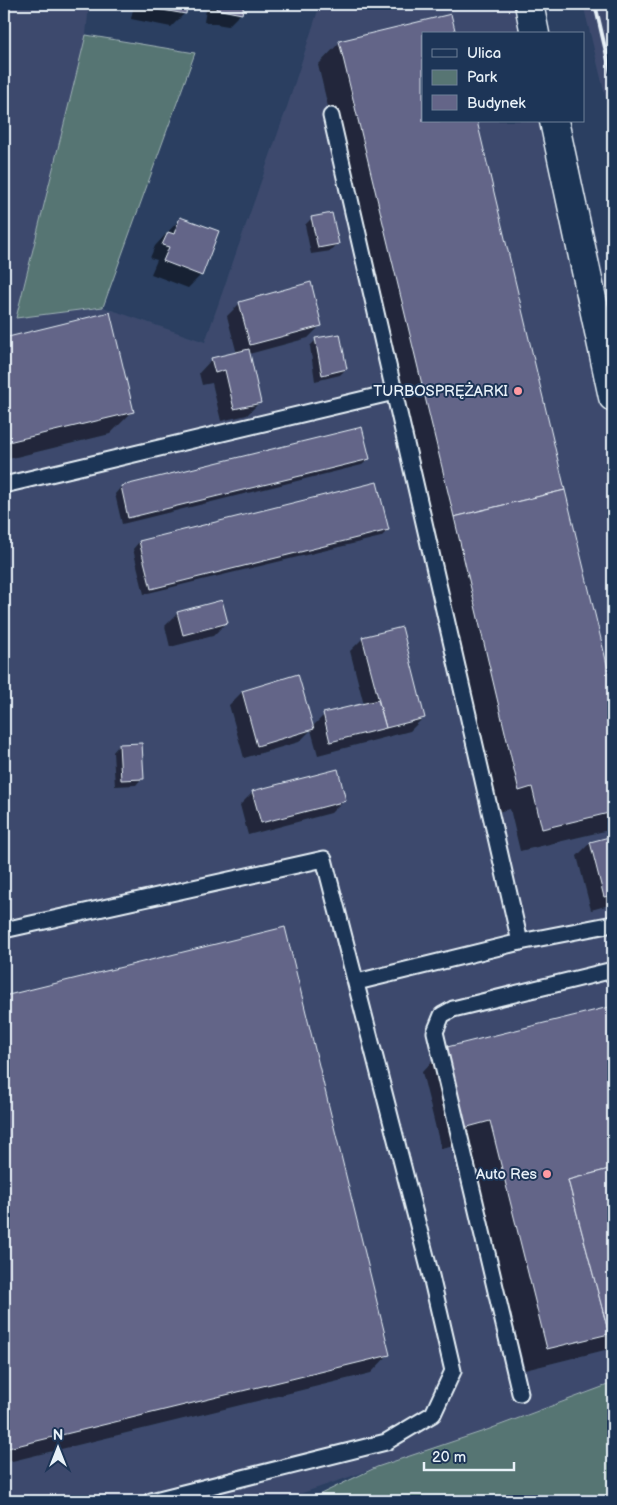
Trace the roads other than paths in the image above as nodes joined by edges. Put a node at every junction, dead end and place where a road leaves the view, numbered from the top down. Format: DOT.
graph roads {
  1 [pos="528,4"];
  2 [pos="535,32"];
  3 [pos="331,116"];
  4 [pos="554,122"];
  5 [pos="394,392"];
  6 [pos="613,397"];
  7 [pos="4,485"];
  8 [pos="613,924"];
  9 [pos="4,930"];
  10 [pos="520,942"];
  11 [pos="613,970"];
  12 [pos="357,982"];
  13 [pos="520,1393"];
  14 [pos="151,1501"];
  1 -- 2 [label="street"];
  3 -- 5 [label="lane"];
  4 -- 6 [label="street"];
  5 -- 7 [label="lane"];
  5 -- 10 [label="lane"];
  8 -- 10 [label="lane"];
  9 -- 12 [label="lane"];
  10 -- 12 [label="lane"];
  11 -- 13 [label="lane"];
  12 -- 14 [label="lane"];
}
